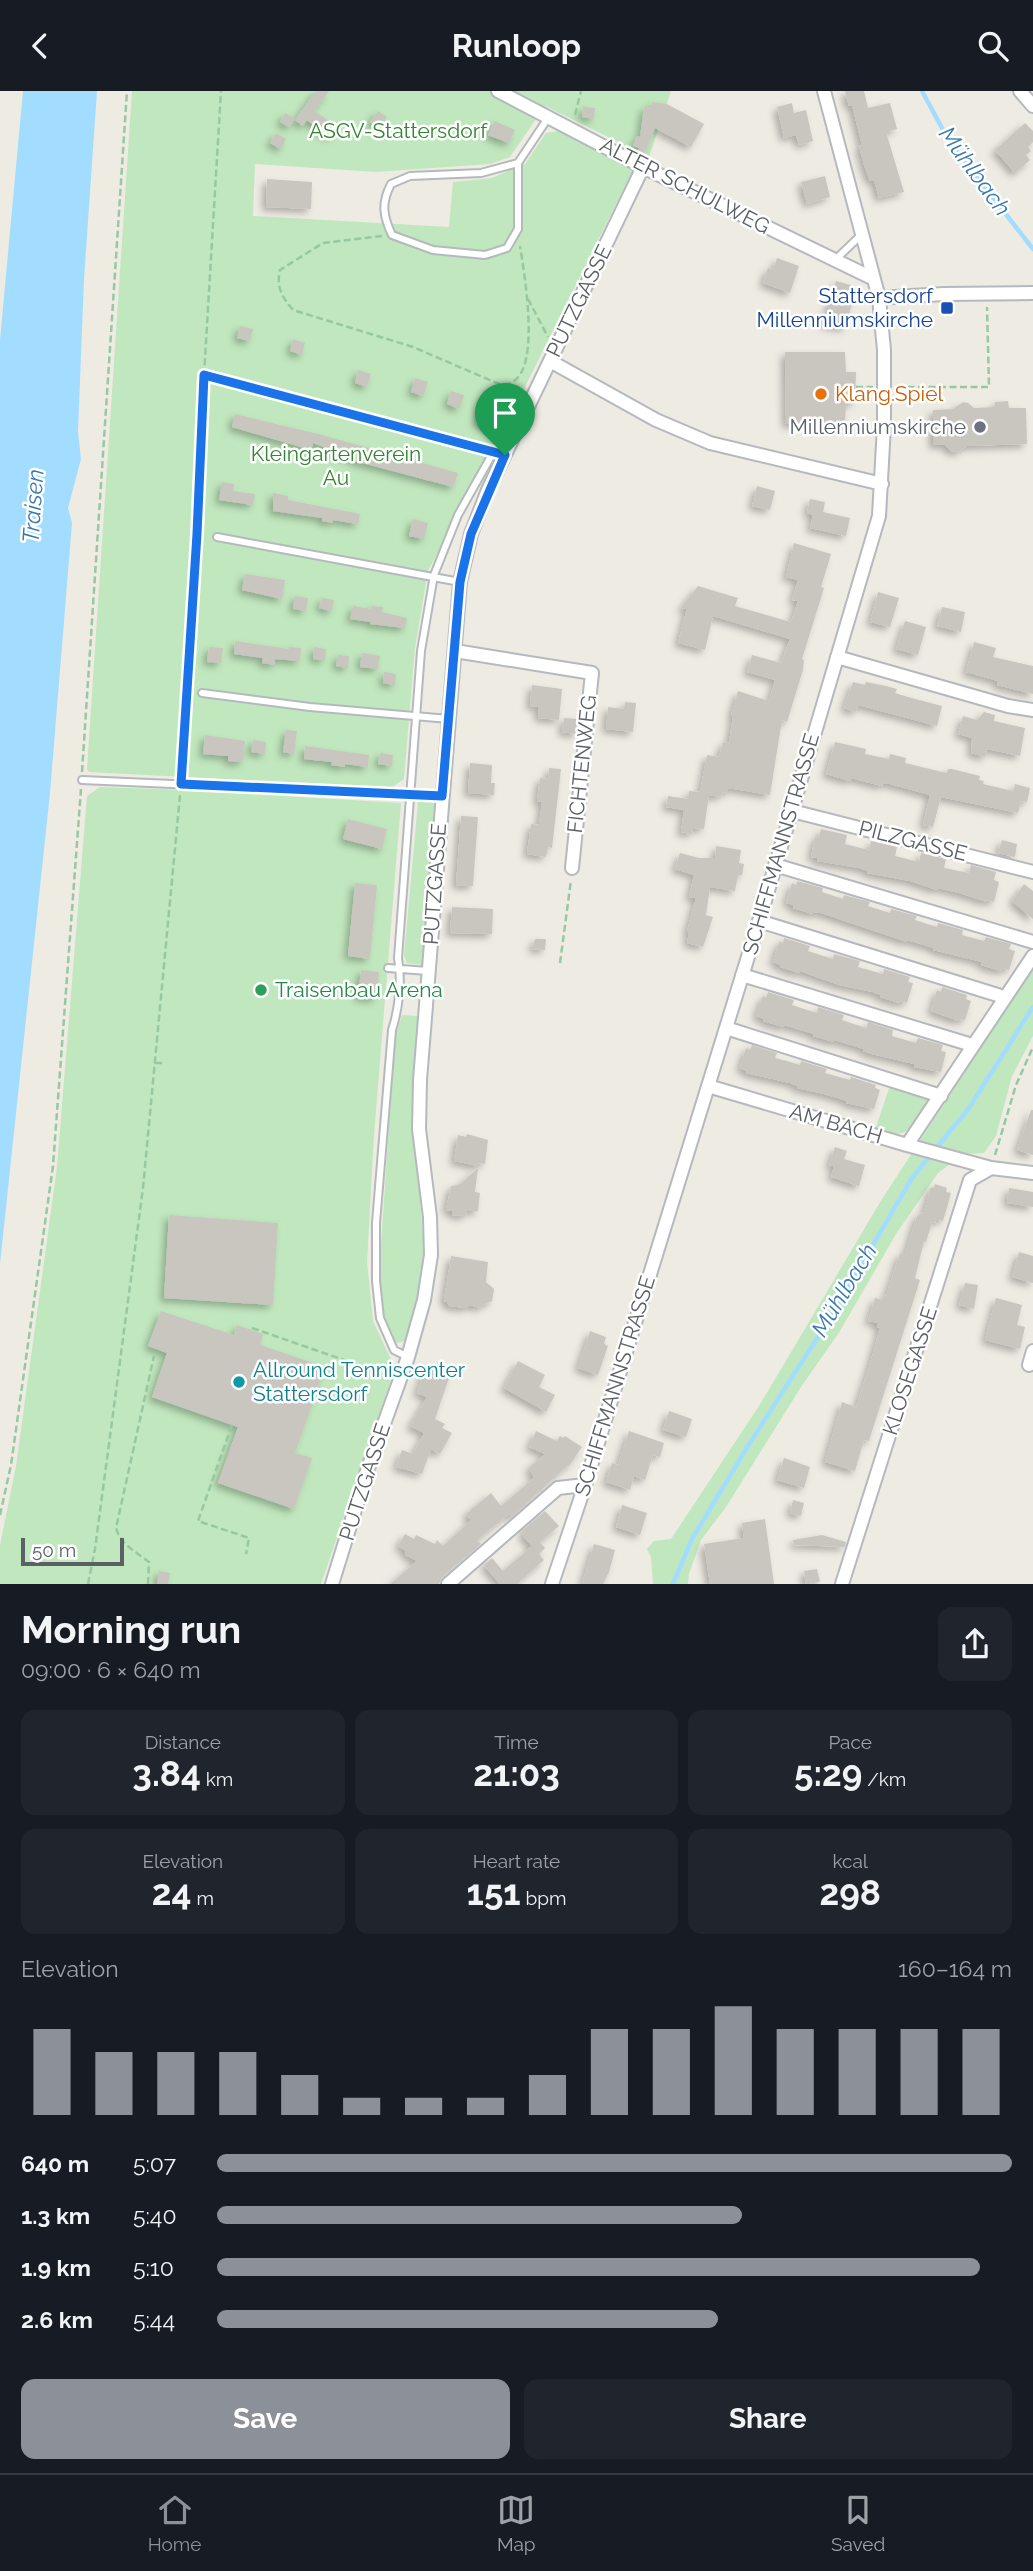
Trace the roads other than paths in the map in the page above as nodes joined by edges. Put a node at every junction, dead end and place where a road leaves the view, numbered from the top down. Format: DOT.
graph roads {
  1 [pos="498,91"];
  2 [pos="824,91"];
  3 [pos="1020,91"];
  4 [pos="1033,106"];
  5 [pos="548,118"];
  6 [pos="518,163"];
  7 [pos="643,167"];
  8 [pos="861,235"];
  9 [pos="835,260"];
  10 [pos="872,278"];
  11 [pos="1033,293"];
  12 [pos="878,298"];
  13 [pos="553,355"];
  14 [pos="226,380"];
  15 [pos="499,453"];
  16 [pos="882,484"];
  17 [pos="217,537"];
  18 [pos="433,575"];
  19 [pos="460,582"];
  20 [pos="455,651"];
  21 [pos="837,657"];
  22 [pos="202,693"];
  23 [pos="1033,710"];
  24 [pos="417,717"];
  25 [pos="449,719"];
  26 [pos="82,780"];
  27 [pos="412,794"];
  28 [pos="442,796"];
  29 [pos="792,811"];
  30 [pos="775,865"];
  31 [pos="572,868"];
  32 [pos="1033,873"];
  33 [pos="759,921"];
  34 [pos="1033,942"];
  35 [pos="1033,956"];
  36 [pos="388,968"];
  37 [pos="400,968"];
  38 [pos="428,971"];
  39 [pos="742,975"];
  40 [pos="1004,997"];
  41 [pos="726,1028"];
  42 [pos="972,1045"];
  43 [pos="708,1086"];
  44 [pos="941,1096"];
  45 [pos="913,1147"];
  46 [pos="991,1168"];
  47 [pos="1033,1173"];
  48 [pos="1033,1351"];
  49 [pos="408,1357"];
  50 [pos="1029,1364"];
  51 [pos="585,1485"];
  52 [pos="332,1584"];
  53 [pos="449,1584"];
  54 [pos="552,1584"];
  55 [pos="842,1584"];
  1 -- 5 [label="street, ALTER SCHULWEG"];
  2 -- 8 [label="street, SCHIFFMANNSTRASSE"];
  3 -- 4 [label="street"];
  5 -- 6 [label="lane"];
  5 -- 7 [label="street, ALTER SCHULWEG"];
  6 -- 6 [label="lane"];
  7 -- 9 [label="street, ALTER SCHULWEG"];
  7 -- 13 [label="street, PUTZGASSE"];
  8 -- 9 [label="lane"];
  8 -- 10 [label="street, SCHIFFMANNSTRASSE"];
  9 -- 10 [label="street, ALTER SCHULWEG"];
  10 -- 12 [label="street, SCHIFFMANNSTRASSE"];
  11 -- 12 [label="street"];
  12 -- 16 [label="street, SCHIFFMANNSTRASSE"];
  13 -- 15 [label="street, PUTZGASSE"];
  13 -- 16 [label="street"];
  14 -- 15 [label="lane"];
  15 -- 18 [label="lane"];
  15 -- 19 [label="street, PUTZGASSE"];
  16 -- 21 [label="street, SCHIFFMANNSTRASSE"];
  17 -- 18 [label="lane"];
  18 -- 19 [label="lane"];
  18 -- 24 [label="lane"];
  19 -- 20 [label="street, PUTZGASSE"];
  20 -- 25 [label="street, PUTZGASSE"];
  20 -- 31 [label="street, FICHTENWEG"];
  21 -- 23 [label="street"];
  21 -- 29 [label="street, SCHIFFMANNSTRASSE"];
  22 -- 24 [label="lane"];
  24 -- 25 [label="lane"];
  24 -- 27 [label="lane"];
  25 -- 28 [label="street, PUTZGASSE"];
  26 -- 27 [label="lane"];
  27 -- 28 [label="lane"];
  27 -- 37 [label="lane"];
  28 -- 38 [label="street, PUTZGASSE"];
  29 -- 30 [label="street, SCHIFFMANNSTRASSE"];
  29 -- 32 [label="street, PILZGASSE"];
  30 -- 33 [label="street, SCHIFFMANNSTRASSE"];
  30 -- 34 [label="street"];
  33 -- 39 [label="street, SCHIFFMANNSTRASSE"];
  33 -- 40 [label="street"];
  35 -- 40 [label="street, AM BACH"];
  36 -- 37 [label="lane"];
  37 -- 38 [label="lane"];
  37 -- 49 [label="lane"];
  38 -- 49 [label="street, PUTZGASSE"];
  39 -- 41 [label="street, SCHIFFMANNSTRASSE"];
  39 -- 42 [label="street"];
  40 -- 42 [label="street, AM BACH"];
  41 -- 43 [label="street, SCHIFFMANNSTRASSE"];
  41 -- 44 [label="street"];
  42 -- 44 [label="street, AM BACH"];
  43 -- 45 [label="street, AM BACH"];
  43 -- 51 [label="street, SCHIFFMANNSTRASSE"];
  44 -- 45 [label="street, AM BACH"];
  45 -- 46 [label="street"];
  46 -- 47 [label="street"];
  46 -- 55 [label="street, KLOSEGASSE"];
  48 -- 50 [label="street"];
  49 -- 52 [label="street, PUTZGASSE"];
  51 -- 53 [label="street"];
  51 -- 54 [label="street, SCHIFFMANNSTRASSE"];
}
